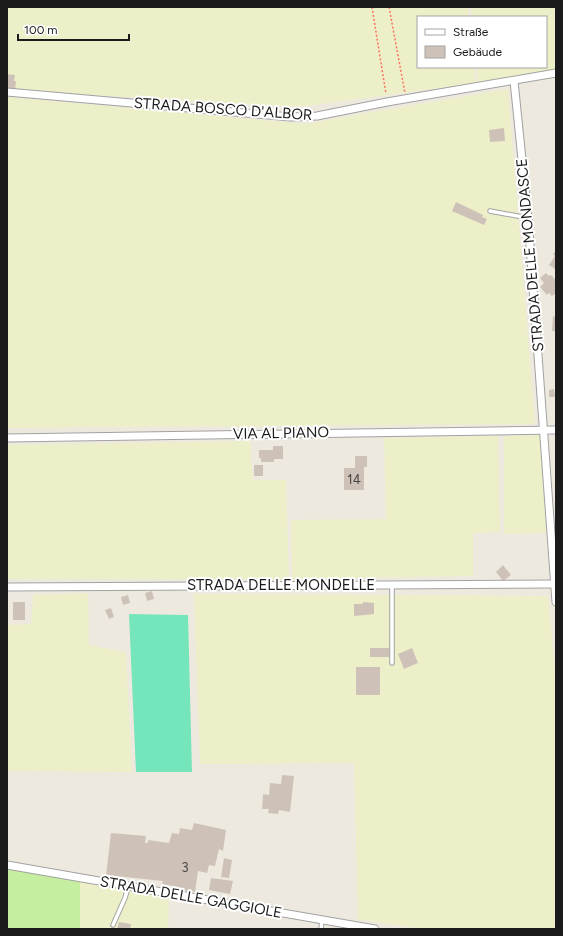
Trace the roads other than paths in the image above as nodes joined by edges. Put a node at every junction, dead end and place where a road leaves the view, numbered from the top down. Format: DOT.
graph roads {
  1 [pos="556,73"];
  2 [pos="514,81"];
  3 [pos="7,92"];
  4 [pos="490,211"];
  5 [pos="528,218"];
  6 [pos="544,430"];
  7 [pos="556,430"];
  8 [pos="7,438"];
  9 [pos="554,584"];
  10 [pos="392,585"];
  11 [pos="7,587"];
  12 [pos="556,602"];
  13 [pos="392,663"];
  14 [pos="7,865"];
  15 [pos="128,886"];
  16 [pos="322,920"];
  17 [pos="112,926"];
  18 [pos="321,929"];
  19 [pos="374,929"];
  1 -- 2 [label="street, STRADA BOSCO D'ALBOR"];
  2 -- 3 [label="street, STRADA BOSCO D'ALBOR"];
  2 -- 5 [label="street, STRADA DELLE MONDASCE"];
  4 -- 5 [label="lane"];
  5 -- 6 [label="street, STRADA DELLE MONDASCE"];
  6 -- 7 [label="street, VIA AL PIANO"];
  6 -- 8 [label="street, VIA AL PIANO"];
  6 -- 9 [label="street, STRADA DELLE MONDASCE"];
  9 -- 10 [label="street, STRADA DELLE MONDELLE"];
  9 -- 12 [label="street, STRADA DELLE MONDASCE"];
  10 -- 11 [label="street, STRADA DELLE MONDELLE"];
  10 -- 13 [label="lane"];
  14 -- 15 [label="street, STRADA DELLE GAGGIOLE"];
  15 -- 16 [label="street, STRADA DELLE GAGGIOLE"];
  15 -- 17 [label="lane"];
  16 -- 18 [label="lane"];
  16 -- 19 [label="street, STRADA DELLE GAGGIOLE"];
}
